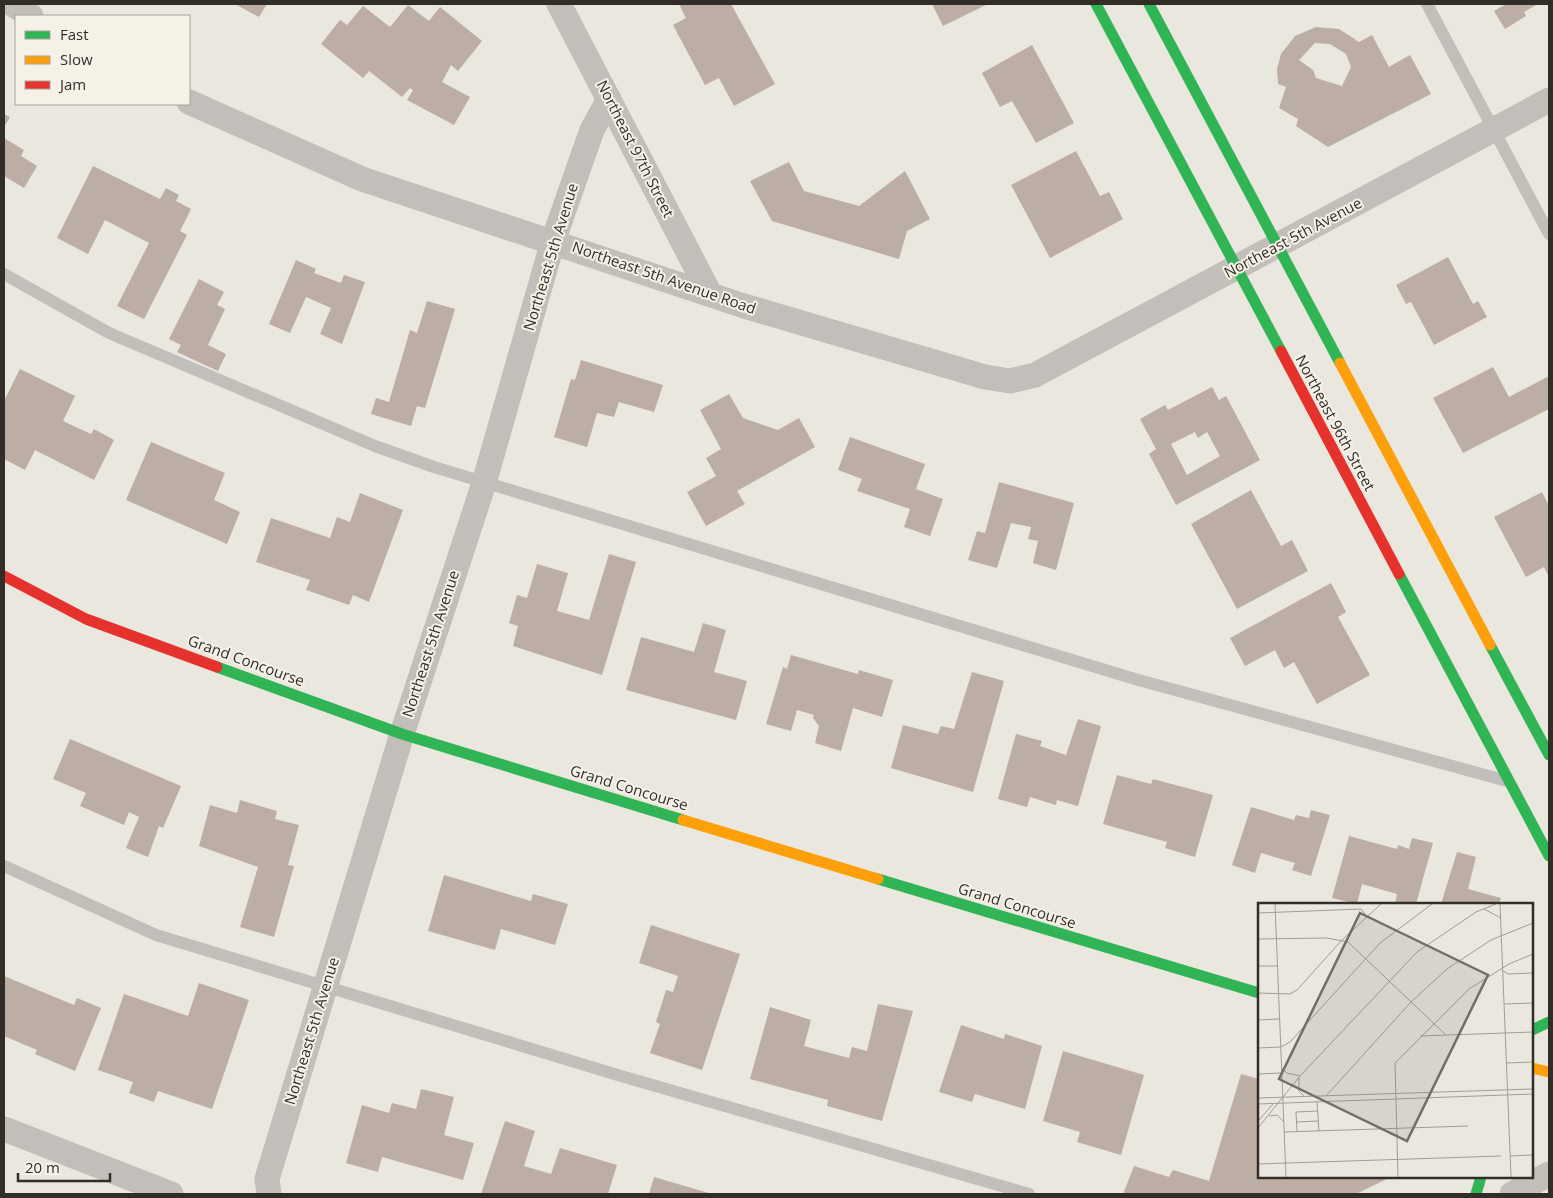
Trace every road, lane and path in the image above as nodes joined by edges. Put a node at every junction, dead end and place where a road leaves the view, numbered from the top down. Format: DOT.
graph roads {
  1 [pos="12,4"];
  2 [pos="560,4"];
  3 [pos="1096,4"];
  4 [pos="1149,4"];
  5 [pos="1428,4"];
  6 [pos="30,15"];
  7 [pos="609,99"];
  8 [pos="1549,100"];
  9 [pos="190,102"];
  10 [pos="1494,130"];
  11 [pos="1549,234"];
  12 [pos="553,241"];
  13 [pos="1279,246"];
  14 [pos="1236,269"];
  15 [pos="4,274"];
  16 [pos="710,294"];
  17 [pos="1035,376"];
  18 [pos="484,483"];
  19 [pos="4,576"];
  20 [pos="402,734"];
  21 [pos="1549,755"];
  22 [pos="1510,781"];
  23 [pos="1549,856"];
  24 [pos="4,866"];
  25 [pos="326,986"];
  26 [pos="1258,993"];
  27 [pos="1549,1022"];
  28 [pos="1533,1030"];
  29 [pos="1533,1068"];
  30 [pos="1549,1072"];
  31 [pos="4,1130"];
  32 [pos="1549,1174"];
  33 [pos="1481,1178"];
  34 [pos="171,1194"];
  35 [pos="269,1194"];
  36 [pos="1029,1194"];
  37 [pos="1476,1194"];
  38 [pos="1512,1194"];
  1 -- 6 [label="street"];
  2 -- 7 [label="street, Northeast 97th Street"];
  3 -- 14 [label="street, Northeast 96th Street"];
  4 -- 13 [label="street"];
  5 -- 10 [label="lane"];
  7 -- 12 [label="street, Northeast 5th Avenue"];
  7 -- 16 [label="street, Northeast 97th Street"];
  8 -- 10 [label="street, Northeast 5th Avenue"];
  9 -- 12 [label="street, Northeast 5th Avenue Road"];
  10 -- 11 [label="lane"];
  10 -- 13 [label="street, Northeast 5th Avenue"];
  12 -- 16 [label="street, Northeast 5th Avenue Road"];
  12 -- 18 [label="street, Northeast 5th Avenue"];
  13 -- 14 [label="street, Northeast 5th Avenue"];
  13 -- 21 [label="street"];
  14 -- 17 [label="street, Northeast 5th Avenue"];
  14 -- 22 [label="street, Northeast 96th Street"];
  15 -- 18 [label="lane"];
  16 -- 17 [label="street, Northeast 5th Avenue Road"];
  18 -- 20 [label="street, Northeast 5th Avenue"];
  18 -- 22 [label="lane"];
  19 -- 20 [label="street, Grand Concourse"];
  20 -- 25 [label="street, Northeast 5th Avenue"];
  20 -- 26 [label="street, Grand Concourse"];
  22 -- 23 [label="street, Northeast 96th Street"];
  24 -- 25 [label="lane"];
  25 -- 35 [label="street, Northeast 5th Avenue"];
  25 -- 36 [label="lane"];
  27 -- 28 [label="street"];
  29 -- 30 [label="street"];
  31 -- 34 [label="street"];
  32 -- 38 [label="street"];
  33 -- 37 [label="street"];
}
